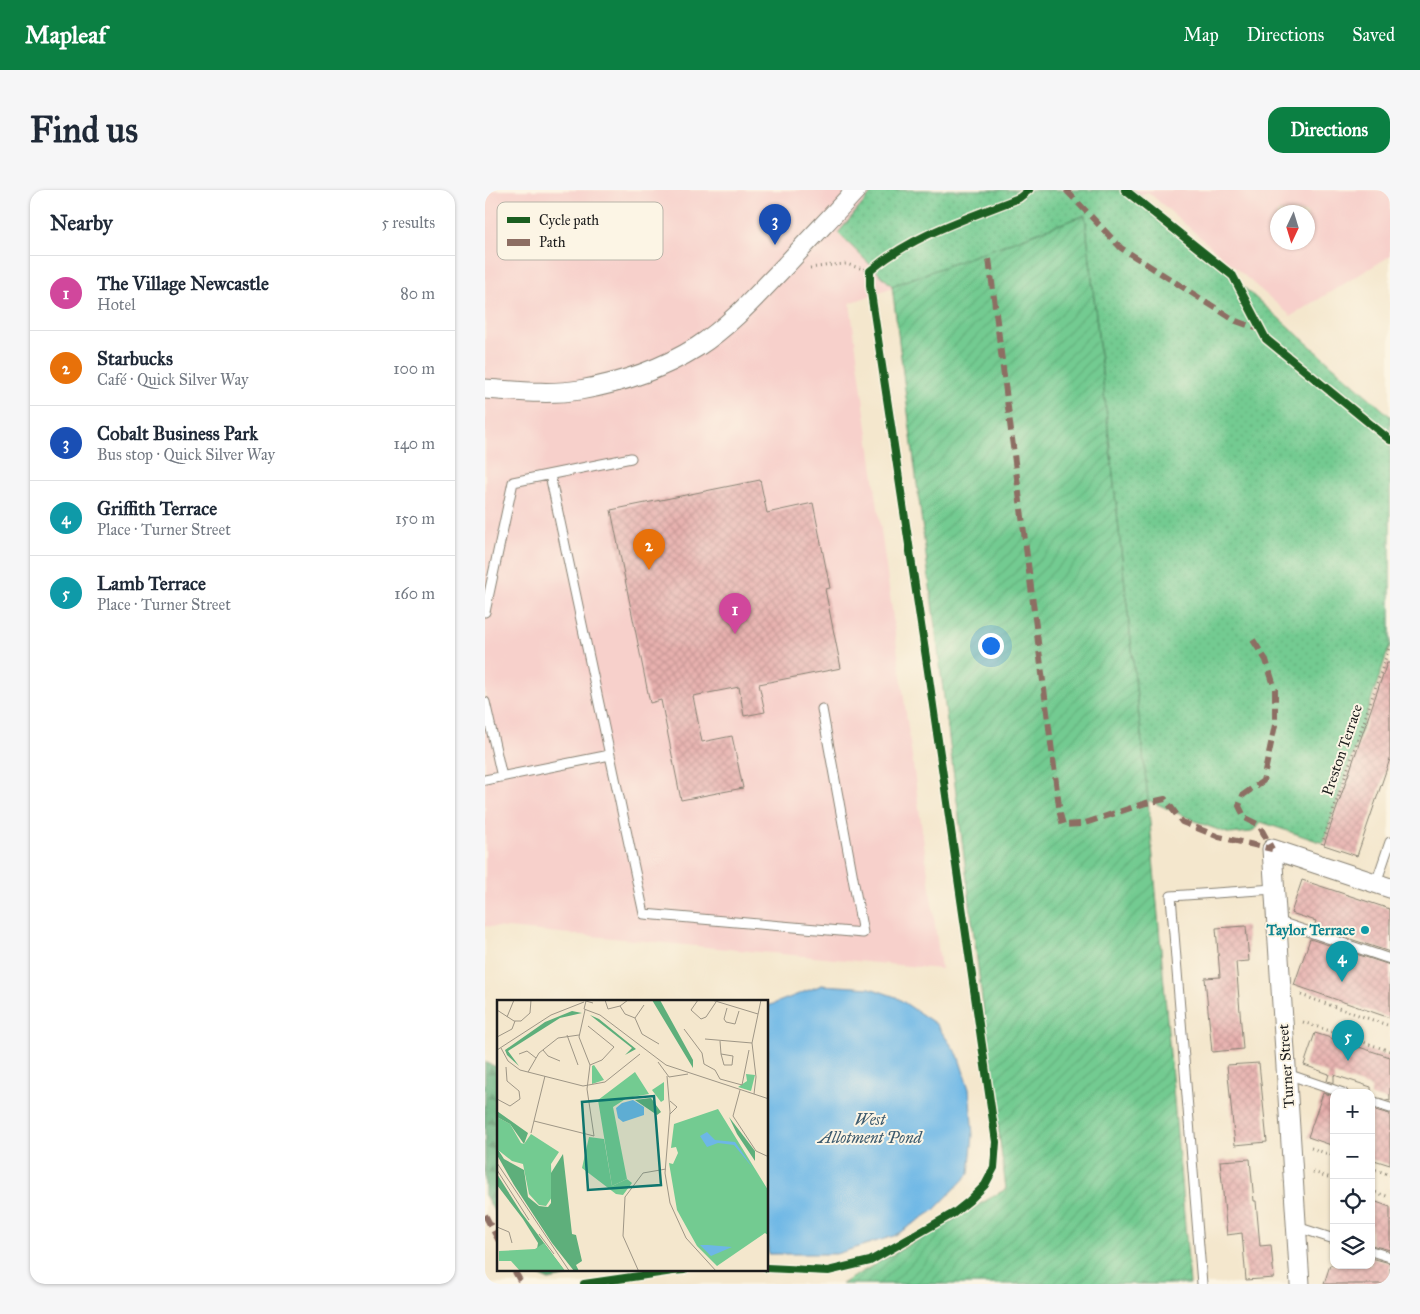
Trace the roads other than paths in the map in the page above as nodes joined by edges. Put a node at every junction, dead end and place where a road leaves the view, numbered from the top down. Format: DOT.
graph roads {
  1 [pos="849,193"];
  2 [pos="485,389"];
  3 [pos="631,458"];
  4 [pos="550,475"];
  5 [pos="485,612"];
  6 [pos="485,702"];
  7 [pos="822,709"];
  8 [pos="610,755"];
  9 [pos="502,776"];
  10 [pos="485,780"];
  11 [pos="1390,842"];
  12 [pos="1383,886"];
  13 [pos="1274,889"];
  14 [pos="1276,921"];
  15 [pos="1390,959"];
  16 [pos="1287,1074"];
  17 [pos="1331,1089"];
  18 [pos="1375,1103"];
  19 [pos="1390,1108"];
  20 [pos="1297,1227"];
  21 [pos="1330,1238"];
  22 [pos="1375,1252"];
  23 [pos="1390,1257"];
  24 [pos="1202,1284"];
  25 [pos="1300,1284"];
  1 -- 2 [label="street"];
  3 -- 4 [label="lane"];
  4 -- 5 [label="lane"];
  4 -- 8 [label="lane"];
  6 -- 9 [label="lane"];
  7 -- 8 [label="lane"];
  8 -- 9 [label="lane"];
  9 -- 10 [label="lane"];
  11 -- 12 [label="lane"];
  12 -- 13 [label="street, Turner Street"];
  13 -- 14 [label="street, Turner Street"];
  13 -- 24 [label="lane"];
  14 -- 15 [label="lane"];
  14 -- 16 [label="street, Turner Street"];
  16 -- 17 [label="lane"];
  16 -- 20 [label="street, Turner Street"];
  18 -- 19 [label="lane"];
  20 -- 21 [label="lane"];
  20 -- 25 [label="street, Turner Street"];
  22 -- 23 [label="lane"];
}
